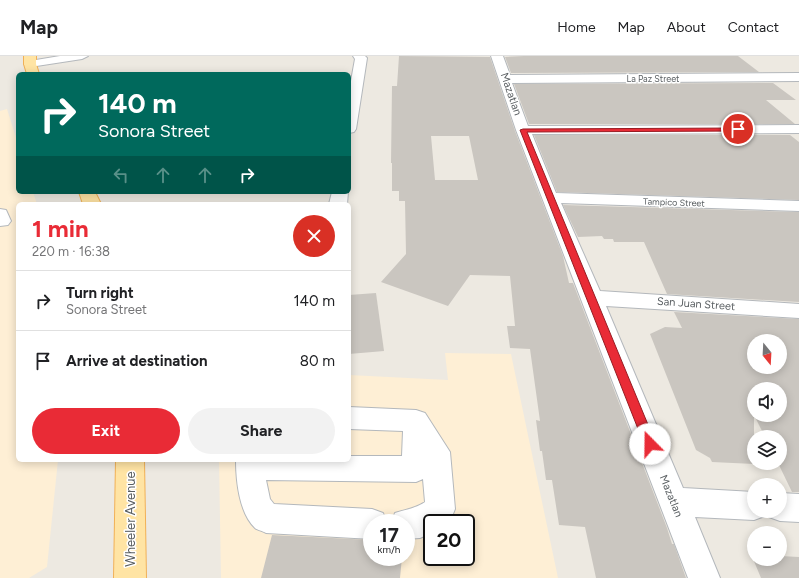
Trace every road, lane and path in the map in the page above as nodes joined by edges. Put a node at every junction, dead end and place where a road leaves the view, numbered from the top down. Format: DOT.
graph roads {
  1 [pos="82,56"];
  2 [pos="358,56"];
  3 [pos="497,56"];
  4 [pos="31,65"];
  5 [pos="799,77"];
  6 [pos="506,79"];
  7 [pos="351,113"];
  8 [pos="799,129"];
  9 [pos="523,130"];
  10 [pos="550,198"];
  11 [pos="799,206"];
  12 [pos="592,298"];
  13 [pos="799,311"];
  14 [pos="351,418"];
  15 [pos="416,421"];
  16 [pos="130,462"];
  17 [pos="250,464"];
  18 [pos="673,502"];
  19 [pos="747,506"];
  20 [pos="787,507"];
  21 [pos="799,508"];
  22 [pos="363,523"];
  23 [pos="415,523"];
  24 [pos="130,578"];
  25 [pos="704,578"];
  1 -- 4 [label="street"];
  2 -- 7 [label="street"];
  3 -- 6 [label="street, Mazatlan"];
  5 -- 6 [label="street, La Paz Street"];
  6 -- 9 [label="street, Mazatlan"];
  8 -- 9 [label="street"];
  9 -- 10 [label="street, Mazatlan"];
  10 -- 11 [label="street, Tampico Street"];
  10 -- 12 [label="street, Mazatlan"];
  12 -- 13 [label="street, San Juan Street"];
  12 -- 18 [label="street, Mazatlan"];
  14 -- 15 [label="street"];
  15 -- 17 [label="street"];
  15 -- 23 [label="street"];
  16 -- 24 [label="main road, Wheeler Avenue"];
  17 -- 22 [label="street"];
  18 -- 19 [label="street"];
  18 -- 25 [label="street, Mazatlan"];
  20 -- 21 [label="street"];
}
